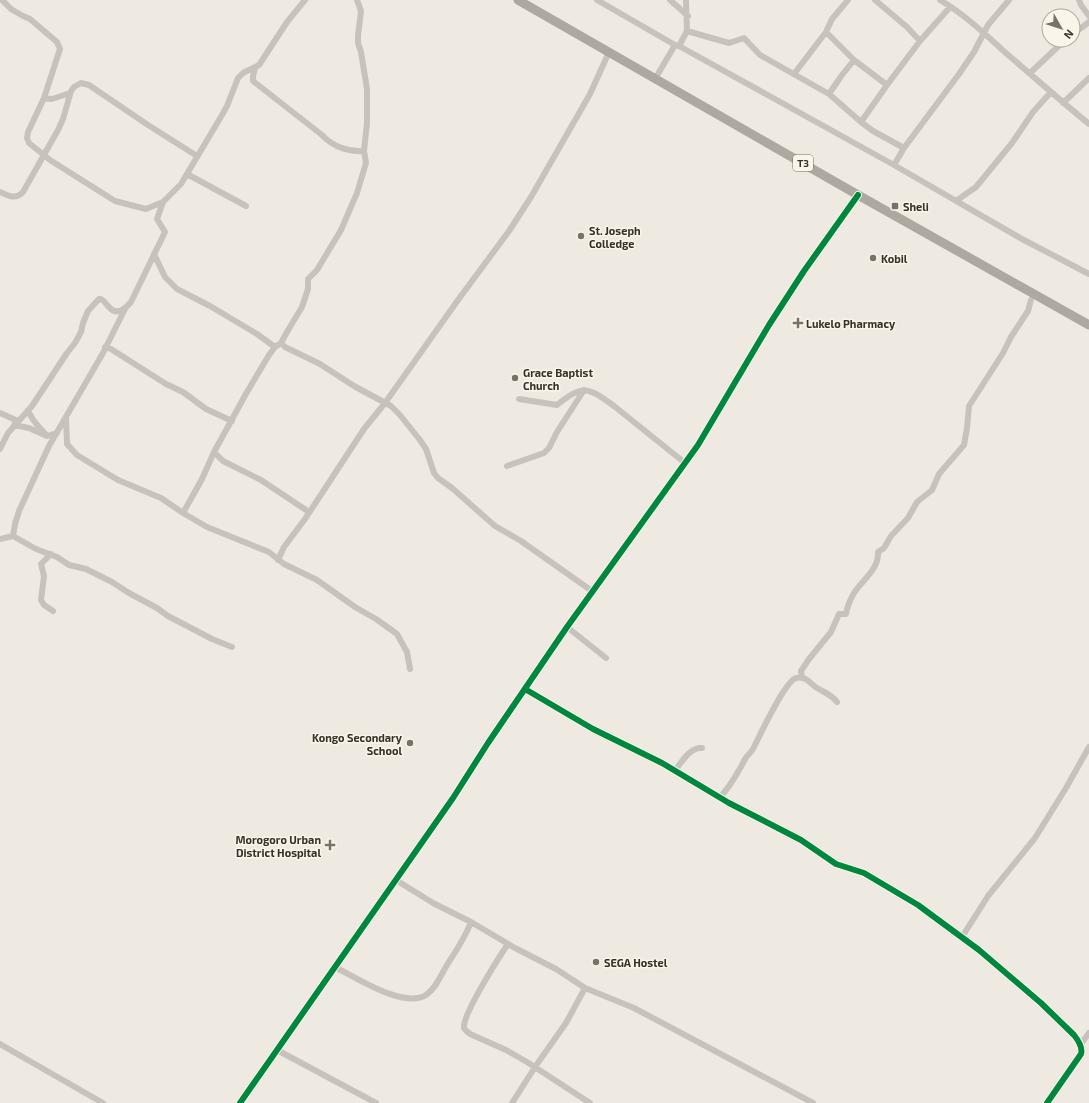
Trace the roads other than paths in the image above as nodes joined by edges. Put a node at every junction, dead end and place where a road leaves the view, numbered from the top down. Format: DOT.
graph roads {
  1 [pos="2,0"];
  2 [pos="305,0"];
  3 [pos="357,0"];
  4 [pos="518,0"];
  5 [pos="597,0"];
  6 [pos="670,0"];
  7 [pos="686,0"];
  8 [pos="848,0"];
  9 [pos="875,0"];
  10 [pos="940,0"];
  11 [pos="1009,0"];
  12 [pos="1079,0"];
  13 [pos="950,7"];
  14 [pos="688,16"];
  15 [pos="1089,16"];
  16 [pos="687,31"];
  17 [pos="826,32"];
  18 [pos="984,33"];
  19 [pos="920,41"];
  20 [pos="677,45"];
  21 [pos="1057,48"];
  22 [pos="609,52"];
  23 [pos="854,60"];
  24 [pos="255,68"];
  25 [pos="1030,73"];
  26 [pos="794,74"];
  27 [pos="1089,78"];
  28 [pos="655,79"];
  29 [pos="887,85"];
  30 [pos="1051,92"];
  31 [pos="70,93"];
  32 [pos="829,94"];
  33 [pos="44,98"];
  34 [pos="1063,103"];
  35 [pos="861,122"];
  36 [pos="1089,124"];
  37 [pos="904,148"];
  38 [pos="364,150"];
  39 [pos="44,155"];
  40 [pos="197,156"];
  41 [pos="894,165"];
  42 [pos="187,174"];
  43 [pos="0,192"];
  44 [pos="858,195"];
  45 [pos="956,201"];
  46 [pos="163,202"];
  47 [pos="246,206"];
  48 [pos="154,254"];
  49 [pos="1089,274"];
  50 [pos="1031,300"];
  51 [pos="125,309"];
  52 [pos="1089,325"];
  53 [pos="281,343"];
  54 [pos="105,347"];
  55 [pos="275,347"];
  56 [pos="584,390"];
  57 [pos="519,399"];
  58 [pos="385,403"];
  59 [pos="28,410"];
  60 [pos="0,413"];
  61 [pos="66,417"];
  62 [pos="232,421"];
  63 [pos="16,423"];
  64 [pos="57,433"];
  65 [pos="47,436"];
  66 [pos="0,449"];
  67 [pos="214,452"];
  68 [pos="685,463"];
  69 [pos="508,466"];
  70 [pos="309,512"];
  71 [pos="183,513"];
  72 [pos="13,536"];
  73 [pos="0,539"];
  74 [pos="51,554"];
  75 [pos="278,560"];
  76 [pos="592,591"];
  77 [pos="52,611"];
  78 [pos="567,627"];
  79 [pos="232,647"];
  80 [pos="606,658"];
  81 [pos="410,669"];
  82 [pos="802,678"];
  83 [pos="525,689"];
  84 [pos="837,702"];
  85 [pos="1089,747"];
  86 [pos="702,748"];
  87 [pos="675,770"];
  88 [pos="720,797"];
  89 [pos="396,880"];
  90 [pos="471,922"];
  91 [pos="962,938"];
  92 [pos="508,944"];
  93 [pos="335,967"];
  94 [pos="584,988"];
  95 [pos="1089,1033"];
  96 [pos="0,1044"];
  97 [pos="1080,1045"];
  98 [pos="277,1050"];
  99 [pos="535,1067"];
  100 [pos="103,1103"];
  101 [pos="240,1103"];
  102 [pos="376,1103"];
  103 [pos="512,1103"];
  104 [pos="590,1103"];
  105 [pos="813,1103"];
  106 [pos="1047,1103"];
  1 -- 33 [label="street"];
  2 -- 24 [label="street"];
  3 -- 38 [label="street"];
  4 -- 22 [label="highway, T3"];
  5 -- 20 [label="street"];
  6 -- 14 [label="street"];
  7 -- 14 [label="street"];
  8 -- 17 [label="street"];
  9 -- 19 [label="street"];
  10 -- 13 [label="street"];
  11 -- 18 [label="street"];
  12 -- 15 [label="street"];
  13 -- 18 [label="street"];
  13 -- 19 [label="street"];
  14 -- 16 [label="street"];
  16 -- 20 [label="street"];
  16 -- 26 [label="street"];
  17 -- 23 [label="street"];
  17 -- 26 [label="street"];
  18 -- 25 [label="street"];
  18 -- 37 [label="street"];
  19 -- 29 [label="street"];
  20 -- 28 [label="street"];
  20 -- 41 [label="street"];
  21 -- 25 [label="street"];
  22 -- 28 [label="highway, T3"];
  22 -- 58 [label="street"];
  23 -- 29 [label="street"];
  23 -- 32 [label="street"];
  24 -- 38 [label="street"];
  24 -- 40 [label="street"];
  25 -- 30 [label="street"];
  26 -- 32 [label="street"];
  27 -- 34 [label="street"];
  28 -- 44 [label="highway, T3"];
  29 -- 35 [label="street"];
  30 -- 34 [label="street"];
  30 -- 45 [label="street"];
  31 -- 33 [label="street"];
  31 -- 39 [label="street"];
  31 -- 40 [label="street"];
  32 -- 35 [label="street"];
  33 -- 39 [label="street"];
  34 -- 36 [label="street"];
  35 -- 37 [label="street"];
  37 -- 41 [label="street"];
  38 -- 53 [label="street"];
  39 -- 43 [label="street"];
  39 -- 46 [label="street"];
  40 -- 42 [label="street"];
  41 -- 45 [label="street"];
  42 -- 46 [label="street"];
  42 -- 47 [label="street"];
  44 -- 52 [label="highway, T3"];
  44 -- 68 [label="street"];
  45 -- 49 [label="street"];
  46 -- 48 [label="street"];
  48 -- 51 [label="street"];
  48 -- 55 [label="street"];
  50 -- 82 [label="street"];
  51 -- 54 [label="street"];
  51 -- 59 [label="street"];
  53 -- 55 [label="street"];
  53 -- 58 [label="street"];
  54 -- 61 [label="street"];
  54 -- 62 [label="street"];
  55 -- 62 [label="street"];
  56 -- 57 [label="street"];
  56 -- 68 [label="street"];
  56 -- 69 [label="street"];
  58 -- 70 [label="street"];
  58 -- 76 [label="street"];
  59 -- 63 [label="street"];
  59 -- 65 [label="street"];
  60 -- 63 [label="street"];
  61 -- 64 [label="street"];
  61 -- 71 [label="street"];
  62 -- 67 [label="street"];
  63 -- 65 [label="street"];
  63 -- 66 [label="street"];
  64 -- 65 [label="street"];
  64 -- 72 [label="street"];
  67 -- 70 [label="street"];
  67 -- 71 [label="street"];
  68 -- 76 [label="street"];
  70 -- 75 [label="street"];
  71 -- 75 [label="street"];
  72 -- 73 [label="street"];
  72 -- 74 [label="street"];
  74 -- 77 [label="street"];
  74 -- 79 [label="street"];
  75 -- 81 [label="street"];
  76 -- 78 [label="street"];
  78 -- 80 [label="street"];
  78 -- 83 [label="street"];
  82 -- 84 [label="street"];
  82 -- 88 [label="street"];
  83 -- 87 [label="street"];
  83 -- 89 [label="street"];
  85 -- 91 [label="street"];
  86 -- 87 [label="street"];
  87 -- 88 [label="street"];
  88 -- 91 [label="street"];
  89 -- 90 [label="street"];
  89 -- 93 [label="street"];
  90 -- 92 [label="street"];
  90 -- 93 [label="street"];
  91 -- 97 [label="street"];
  92 -- 94 [label="street"];
  92 -- 99 [label="street"];
  93 -- 98 [label="street"];
  94 -- 99 [label="street"];
  94 -- 105 [label="street"];
  95 -- 97 [label="street"];
  96 -- 100 [label="street"];
  97 -- 106 [label="street"];
  98 -- 101 [label="street"];
  98 -- 102 [label="street"];
  99 -- 103 [label="street"];
  99 -- 104 [label="street"];
}
